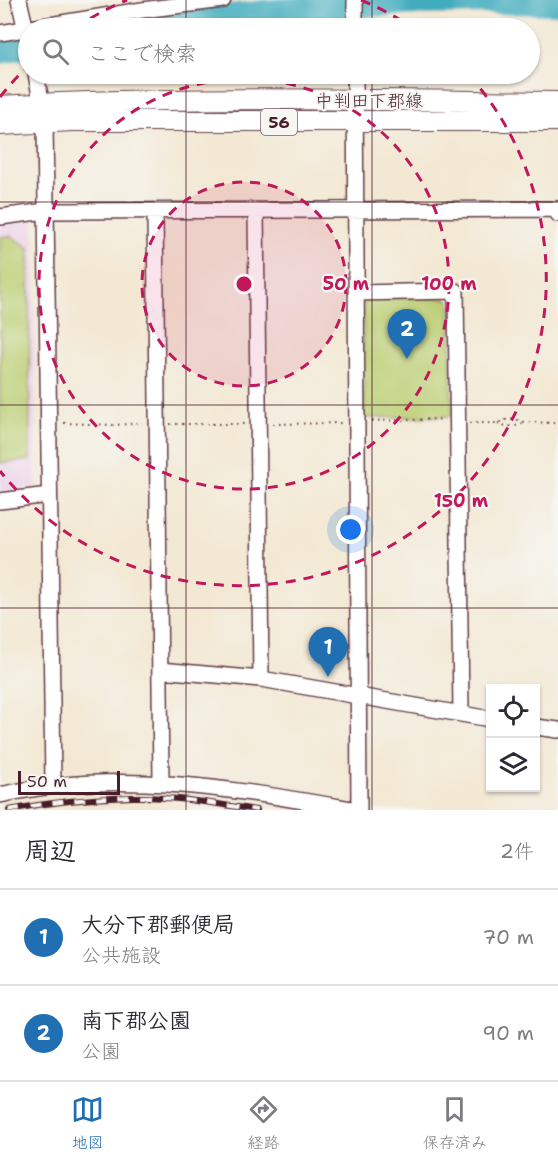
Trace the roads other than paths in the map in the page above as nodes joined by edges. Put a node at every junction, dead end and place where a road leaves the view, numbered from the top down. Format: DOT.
graph roads {
  1 [pos="19,0"];
  2 [pos="223,0"];
  3 [pos="355,0"];
  4 [pos="141,5"];
  5 [pos="23,18"];
  6 [pos="88,18"];
  7 [pos="355,18"];
  8 [pos="0,33"];
  9 [pos="18,33"];
  10 [pos="38,84"];
  11 [pos="355,84"];
  12 [pos="355,100"];
  13 [pos="558,102"];
  14 [pos="0,106"];
  15 [pos="44,113"];
  16 [pos="558,121"];
  17 [pos="355,122"];
  18 [pos="0,125"];
  19 [pos="355,209"];
  20 [pos="256,210"];
  21 [pos="46,211"];
  22 [pos="156,211"];
  23 [pos="558,214"];
  24 [pos="0,217"];
  25 [pos="356,293"];
  26 [pos="49,495"];
  27 [pos="0,501"];
  28 [pos="160,670"];
  29 [pos="261,679"];
  30 [pos="358,696"];
  31 [pos="460,713"];
  32 [pos="486,718"];
  33 [pos="540,728"];
  34 [pos="558,730"];
  35 [pos="162,782"];
  36 [pos="53,786"];
  37 [pos="0,795"];
  38 [pos="358,810"];
  1 -- 5 [label="street"];
  2 -- 4 [label="street"];
  3 -- 7 [label="street"];
  4 -- 6 [label="street"];
  8 -- 9 [label="street"];
  10 -- 15 [label="street"];
  11 -- 12 [label="street"];
  12 -- 13 [label="main road, 中判田下郡線 / 56"];
  12 -- 15 [label="main road, 中判田下郡線 / 56"];
  12 -- 17 [label="street"];
  14 -- 15 [label="main road, 中判田下郡線 / 56"];
  15 -- 17 [label="main road, 中判田下郡線 / 56"];
  15 -- 18 [label="main road, 中判田下郡線 / 56"];
  15 -- 21 [label="street"];
  16 -- 17 [label="main road, 中判田下郡線 / 56"];
  17 -- 19 [label="street"];
  19 -- 20 [label="street"];
  19 -- 23 [label="street"];
  19 -- 25 [label="street"];
  20 -- 22 [label="street"];
  20 -- 29 [label="street"];
  21 -- 22 [label="street"];
  21 -- 24 [label="street"];
  21 -- 26 [label="street"];
  22 -- 28 [label="street"];
  25 -- 30 [label="street"];
  25 -- 31 [label="street"];
  26 -- 27 [label="street"];
  26 -- 36 [label="street"];
  28 -- 29 [label="street"];
  28 -- 35 [label="street"];
  29 -- 30 [label="street"];
  30 -- 31 [label="street"];
  30 -- 38 [label="street"];
  31 -- 32 [label="street"];
  33 -- 34 [label="street"];
  35 -- 36 [label="street"];
  35 -- 38 [label="street"];
  36 -- 37 [label="street"];
}
